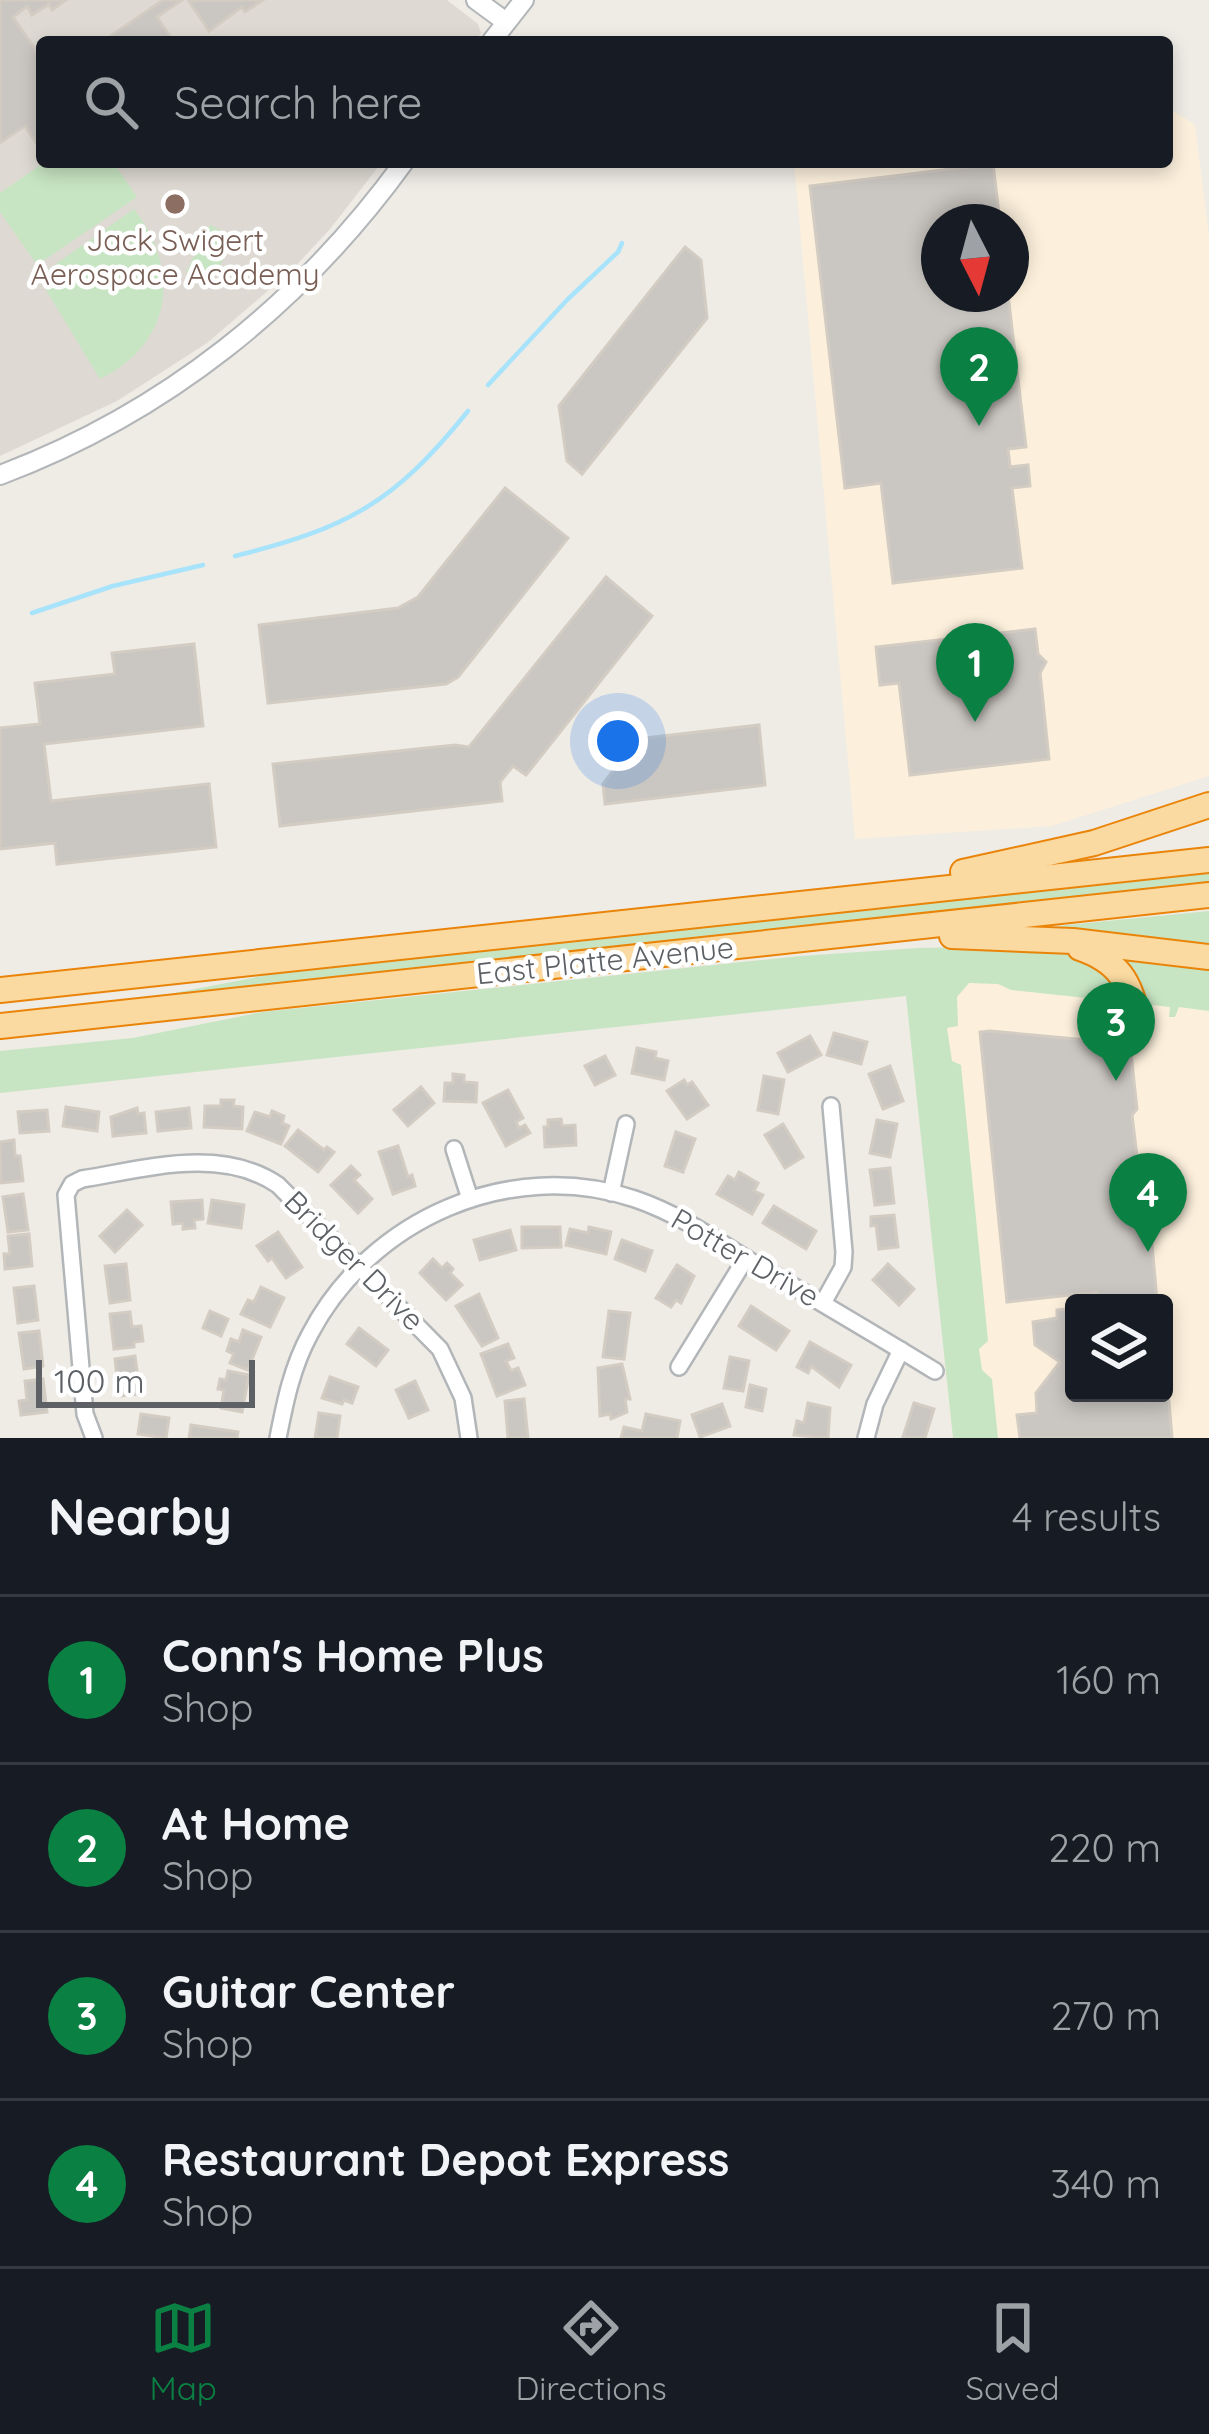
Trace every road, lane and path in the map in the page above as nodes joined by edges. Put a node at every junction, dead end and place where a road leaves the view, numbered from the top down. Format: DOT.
graph roads {
  1 [pos="476,0"];
  2 [pos="524,0"];
  3 [pos="506,22"];
  4 [pos="496,36"];
  5 [pos="399,168"];
  6 [pos="0,475"];
  7 [pos="1209,805"];
  8 [pos="1209,860"];
  9 [pos="881,894"];
  10 [pos="1209,895"];
  11 [pos="860,934"];
  12 [pos="1054,940"];
  13 [pos="1209,957"];
  14 [pos="0,990"];
  15 [pos="1138,1022"];
  16 [pos="0,1027"];
  17 [pos="831,1106"];
  18 [pos="626,1124"];
  19 [pos="454,1149"];
  20 [pos="611,1192"];
  21 [pos="470,1199"];
  22 [pos="746,1258"];
  23 [pos="360,1265"];
  24 [pos="824,1303"];
  25 [pos="901,1350"];
  26 [pos="679,1367"];
  27 [pos="935,1371"];
  28 [pos="94,1438"];
  29 [pos="278,1438"];
  30 [pos="469,1438"];
  31 [pos="866,1438"];
  1 -- 3 [label="street"];
  2 -- 3 [label="street"];
  3 -- 4 [label="street"];
  5 -- 6 [label="street"];
  7 -- 9 [label="highway"];
  8 -- 9 [label="highway, East Platte Avenue"];
  9 -- 14 [label="highway, East Platte Avenue"];
  10 -- 11 [label="highway, East Platte Avenue"];
  11 -- 12 [label="highway"];
  11 -- 16 [label="highway, East Platte Avenue"];
  12 -- 13 [label="highway"];
  12 -- 15 [label="highway"];
  17 -- 24 [label="street"];
  18 -- 20 [label="street"];
  19 -- 21 [label="street"];
  20 -- 21 [label="street, Potter Drive"];
  20 -- 22 [label="street, Potter Drive"];
  21 -- 23 [label="street, Potter Drive"];
  22 -- 24 [label="street, Potter Drive"];
  22 -- 26 [label="street"];
  23 -- 28 [label="street, Bridger Drive"];
  23 -- 29 [label="street, Potter Drive"];
  23 -- 30 [label="street, Bridger Drive"];
  24 -- 25 [label="street, Potter Drive"];
  25 -- 27 [label="street, Potter Drive"];
  25 -- 31 [label="street"];
}
